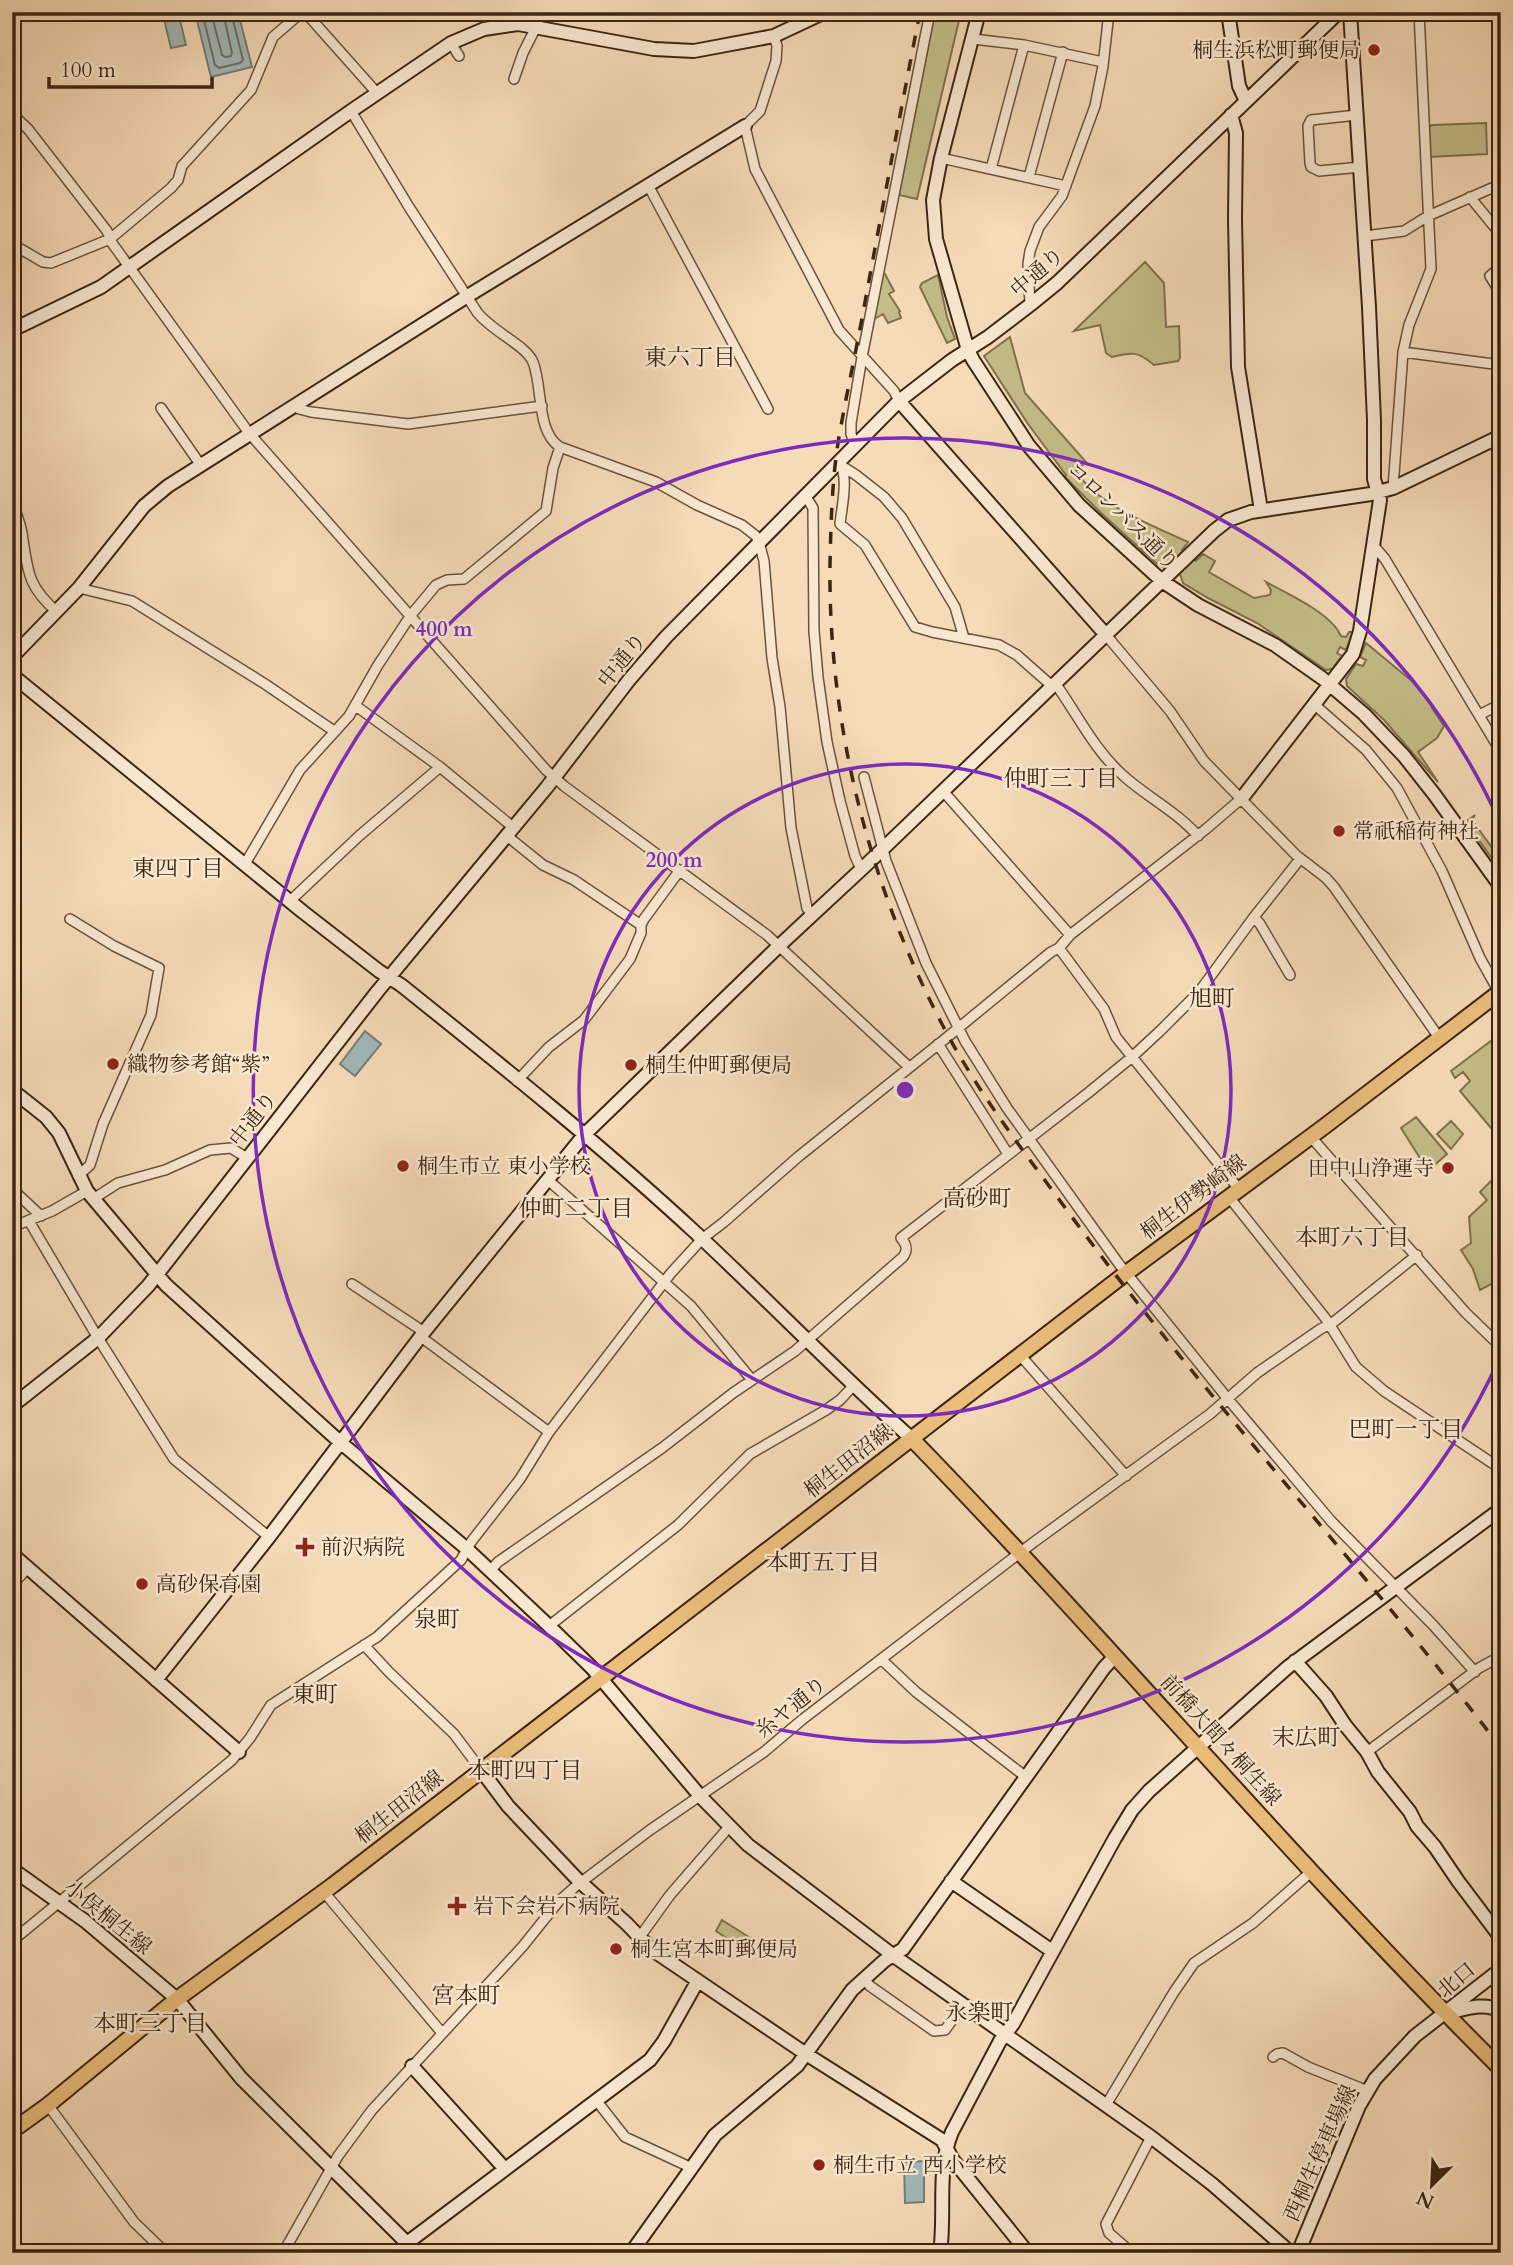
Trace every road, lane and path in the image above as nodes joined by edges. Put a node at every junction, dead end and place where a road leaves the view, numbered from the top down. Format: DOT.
graph roads {
  1 [pos="304,12"];
  2 [pos="825,12"];
  3 [pos="930,12"];
  4 [pos="979,12"];
  5 [pos="1109,12"];
  6 [pos="1228,12"];
  7 [pos="1339,12"];
  8 [pos="1350,12"];
  9 [pos="1419,12"];
  10 [pos="512,18"];
  11 [pos="536,27"];
  12 [pos="774,36"];
  13 [pos="973,39"];
  14 [pos="452,43"];
  15 [pos="1024,44"];
  16 [pos="1063,52"];
  17 [pos="458,56"];
  18 [pos="1103,62"];
  19 [pos="514,79"];
  20 [pos="377,93"];
  21 [pos="1246,101"];
  22 [pos="351,111"];
  23 [pos="12,114"];
  24 [pos="1357,114"];
  25 [pos="1231,115"];
  26 [pos="745,126"];
  27 [pos="941,158"];
  28 [pos="1361,167"];
  29 [pos="990,169"];
  30 [pos="1029,177"];
  31 [pos="1501,184"];
  32 [pos="648,186"];
  33 [pos="1066,186"];
  34 [pos="1470,197"];
  35 [pos="1428,216"];
  36 [pos="1501,235"];
  37 [pos="1365,236"];
  38 [pos="110,239"];
  39 [pos="12,244"];
  40 [pos="1501,266"];
  41 [pos="130,267"];
  42 [pos="1501,294"];
  43 [pos="466,296"];
  44 [pos="1030,305"];
  45 [pos="12,330"];
  46 [pos="968,350"];
  47 [pos="1403,352"];
  48 [pos="862,357"];
  49 [pos="1501,365"];
  50 [pos="900,401"];
  51 [pos="295,405"];
  52 [pos="542,407"];
  53 [pos="161,408"];
  54 [pos="768,409"];
  55 [pos="249,433"];
  56 [pos="1501,436"];
  57 [pos="855,445"];
  58 [pos="560,447"];
  59 [pos="841,463"];
  60 [pos="200,464"];
  61 [pos="1393,488"];
  62 [pos="1379,492"];
  63 [pos="805,495"];
  64 [pos="12,501"];
  65 [pos="1261,510"];
  66 [pos="22,531"];
  67 [pos="12,541"];
  68 [pos="759,542"];
  69 [pos="1374,546"];
  70 [pos="1166,577"];
  71 [pos="79,588"];
  72 [pos="57,612"];
  73 [pos="411,615"];
  74 [pos="1106,635"];
  75 [pos="964,638"];
  76 [pos="12,657"];
  77 [pos="12,676"];
  78 [pos="1054,684"];
  79 [pos="1330,684"];
  80 [pos="1501,704"];
  81 [pos="1315,705"];
  82 [pos="356,706"];
  83 [pos="1479,715"];
  84 [pos="334,731"];
  85 [pos="1501,752"];
  86 [pos="440,767"];
  87 [pos="864,777"];
  88 [pos="555,778"];
  89 [pos="943,792"];
  90 [pos="1242,798"];
  91 [pos="510,832"];
  92 [pos="1198,836"];
  93 [pos="882,849"];
  94 [pos="1300,859"];
  95 [pos="245,864"];
  96 [pos="861,869"];
  97 [pos="680,870"];
  98 [pos="1501,887"];
  99 [pos="290,901"];
  100 [pos="812,915"];
  101 [pos="1254,917"];
  102 [pos="70,919"];
  103 [pos="641,926"];
  104 [pos="1070,935"];
  105 [pos="780,945"];
  106 [pos="1059,948"];
  107 [pos="1290,975"];
  108 [pos="390,978"];
  109 [pos="1500,992"];
  110 [pos="958,1028"];
  111 [pos="1440,1039"];
  112 [pos="938,1044"];
  113 [pos="1132,1058"];
  114 [pos="909,1067"];
  115 [pos="517,1081"];
  116 [pos="12,1090"];
  117 [pos="584,1135"];
  118 [pos="1311,1137"];
  119 [pos="1028,1139"];
  120 [pos="1008,1154"];
  121 [pos="247,1158"];
  122 [pos="78,1176"];
  123 [pos="547,1179"];
  124 [pos="12,1189"];
  125 [pos="1234,1193"];
  126 [pos="90,1195"];
  127 [pos="41,1216"];
  128 [pos="29,1221"];
  129 [pos="12,1227"];
  130 [pos="702,1239"];
  131 [pos="1417,1255"];
  132 [pos="1127,1273"];
  133 [pos="157,1275"];
  134 [pos="665,1282"];
  135 [pos="352,1284"];
  136 [pos="1330,1324"];
  137 [pos="423,1334"];
  138 [pos="98,1338"];
  139 [pos="806,1341"];
  140 [pos="1501,1347"];
  141 [pos="1020,1355"];
  142 [pos="752,1380"];
  143 [pos="854,1385"];
  144 [pos="1228,1399"];
  145 [pos="12,1406"];
  146 [pos="549,1432"];
  147 [pos="912,1439"];
  148 [pos="341,1442"];
  149 [pos="1501,1469"];
  150 [pos="1126,1476"];
  151 [pos="1501,1509"];
  152 [pos="269,1537"];
  153 [pos="467,1549"];
  154 [pos="1020,1553"];
  155 [pos="12,1554"];
  156 [pos="27,1568"];
  157 [pos="490,1571"];
  158 [pos="12,1585"];
  159 [pos="1396,1586"];
  160 [pos="549,1626"];
  161 [pos="364,1645"];
  162 [pos="1115,1656"];
  163 [pos="1501,1656"];
  164 [pos="881,1659"];
  165 [pos="1295,1661"];
  166 [pos="1475,1672"];
  167 [pos="602,1679"];
  168 [pos="156,1680"];
  169 [pos="1197,1746"];
  170 [pos="239,1752"];
  171 [pos="1367,1752"];
  172 [pos="481,1770"];
  173 [pos="1026,1777"];
  174 [pos="700,1796"];
  175 [pos="729,1827"];
  176 [pos="12,1869"];
  177 [pos="1312,1871"];
  178 [pos="951,1881"];
  179 [pos="580,1882"];
  180 [pos="324,1892"];
  181 [pos="59,1901"];
  182 [pos="639,1938"];
  183 [pos="1501,1938"];
  184 [pos="12,1941"];
  185 [pos="1052,1951"];
  186 [pos="894,1956"];
  187 [pos="1501,1969"];
  188 [pos="864,1979"];
  189 [pos="698,1982"];
  190 [pos="177,1999"];
  191 [pos="963,2005"];
  192 [pos="1501,2011"];
  193 [pos="1443,2014"];
  194 [pos="442,2033"];
  195 [pos="1005,2034"];
  196 [pos="806,2054"];
  197 [pos="1273,2057"];
  198 [pos="412,2066"];
  199 [pos="1501,2070"];
  200 [pos="1368,2091"];
  201 [pos="596,2100"];
  202 [pos="48,2105"];
  203 [pos="1107,2105"];
  204 [pos="12,2131"];
  205 [pos="1151,2137"];
  206 [pos="947,2148"];
  207 [pos="331,2167"];
  208 [pos="692,2168"];
  209 [pos="505,2169"];
  210 [pos="412,2248"];
  211 [pos="154,2249"];
  212 [pos="166,2253"];
  213 [pos="283,2253"];
  214 [pos="394,2253"];
  215 [pos="631,2253"];
  216 [pos="940,2253"];
  217 [pos="1028,2253"];
  218 [pos="1132,2253"];
  219 [pos="1291,2253"];
  220 [pos="1298,2253"];
  1 -- 20 [label="street"];
  1 -- 38 [label="street"];
  2 -- 12 [label="street"];
  3 -- 48 [label="street"];
  4 -- 13 [label="street, コロンバス通り"];
  5 -- 18 [label="street"];
  6 -- 21 [label="street"];
  7 -- 21 [label="street, 中通り"];
  8 -- 24 [label="street"];
  9 -- 35 [label="street"];
  10 -- 11 [label="street"];
  10 -- 14 [label="street"];
  11 -- 12 [label="street"];
  11 -- 19 [label="street"];
  12 -- 26 [label="street"];
  13 -- 15 [label="street"];
  13 -- 27 [label="street, コロンバス通り"];
  14 -- 17 [label="street"];
  14 -- 20 [label="street"];
  15 -- 16 [label="street"];
  15 -- 29 [label="street"];
  16 -- 18 [label="street"];
  16 -- 30 [label="street"];
  18 -- 33 [label="street"];
  20 -- 22 [label="street"];
  21 -- 25 [label="street, 中通り"];
  22 -- 41 [label="street"];
  22 -- 43 [label="street"];
  23 -- 38 [label="street"];
  24 -- 28 [label="street"];
  24 -- 28 [label="street"];
  25 -- 44 [label="street, 中通り"];
  25 -- 65 [label="street"];
  26 -- 32 [label="street"];
  26 -- 48 [label="street"];
  27 -- 29 [label="street"];
  27 -- 46 [label="street, コロンバス通り"];
  28 -- 37 [label="street"];
  29 -- 30 [label="street"];
  30 -- 33 [label="street"];
  31 -- 34 [label="street"];
  32 -- 43 [label="street"];
  32 -- 54 [label="street"];
  33 -- 44 [label="street"];
  34 -- 35 [label="street"];
  34 -- 36 [label="street"];
  35 -- 37 [label="street"];
  35 -- 47 [label="street"];
  37 -- 62 [label="street"];
  38 -- 39 [label="street"];
  38 -- 41 [label="street"];
  40 -- 42 [label="street"];
  41 -- 45 [label="street"];
  41 -- 55 [label="street"];
  43 -- 51 [label="street"];
  43 -- 52 [label="street"];
  44 -- 46 [label="street, 中通り"];
  46 -- 50 [label="street, 中通り"];
  46 -- 70 [label="street, コロンバス通り"];
  47 -- 49 [label="street"];
  47 -- 61 [label="street"];
  48 -- 50 [label="street"];
  48 -- 57 [label="street"];
  50 -- 57 [label="street, 中通り"];
  50 -- 74 [label="street"];
  51 -- 52 [label="street"];
  51 -- 55 [label="street"];
  52 -- 58 [label="street"];
  53 -- 60 [label="street"];
  55 -- 60 [label="street"];
  55 -- 73 [label="street"];
  56 -- 61 [label="street"];
  57 -- 59 [label="street, 中通り"];
  58 -- 68 [label="street"];
  58 -- 73 [label="street"];
  59 -- 63 [label="street, 中通り"];
  59 -- 75 [label="street"];
  59 -- 75 [label="street"];
  60 -- 71 [label="street"];
  61 -- 62 [label="street"];
  62 -- 65 [label="street"];
  62 -- 69 [label="street"];
  63 -- 68 [label="street, 中通り"];
  63 -- 96 [label="street"];
  64 -- 66 [label="street"];
  65 -- 70 [label="street"];
  66 -- 67 [label="street"];
  66 -- 72 [label="street"];
  68 -- 88 [label="street, 中通り"];
  68 -- 100 [label="street"];
  69 -- 79 [label="street"];
  69 -- 83 [label="street"];
  70 -- 74 [label="street"];
  70 -- 79 [label="street, コロンバス通り"];
  71 -- 72 [label="street"];
  71 -- 84 [label="street"];
  72 -- 76 [label="street"];
  73 -- 82 [label="street"];
  73 -- 88 [label="street"];
  74 -- 78 [label="street"];
  74 -- 90 [label="street"];
  75 -- 78 [label="street"];
  77 -- 95 [label="street"];
  78 -- 89 [label="street"];
  78 -- 92 [label="street"];
  79 -- 81 [label="street"];
  79 -- 98 [label="street, コロンバス通り"];
  80 -- 83 [label="street"];
  81 -- 90 [label="street"];
  81 -- 109 [label="street"];
  82 -- 84 [label="street"];
  82 -- 86 [label="street"];
  83 -- 85 [label="street"];
  84 -- 95 [label="street"];
  86 -- 91 [label="street"];
  86 -- 99 [label="street"];
  87 -- 93 [label="street"];
  88 -- 91 [label="street, 中通り"];
  88 -- 97 [label="street"];
  89 -- 93 [label="street"];
  89 -- 104 [label="street"];
  90 -- 92 [label="street"];
  90 -- 94 [label="street"];
  91 -- 103 [label="street"];
  91 -- 108 [label="street, 中通り"];
  92 -- 104 [label="street"];
  93 -- 96 [label="street"];
  93 -- 110 [label="street"];
  94 -- 101 [label="street"];
  94 -- 111 [label="street"];
  95 -- 99 [label="street"];
  96 -- 100 [label="street"];
  97 -- 103 [label="street"];
  97 -- 105 [label="street"];
  99 -- 108 [label="street"];
  100 -- 105 [label="street"];
  101 -- 107 [label="street"];
  101 -- 113 [label="street"];
  102 -- 122 [label="street"];
  103 -- 115 [label="street"];
  104 -- 106 [label="street"];
  105 -- 114 [label="street"];
  105 -- 117 [label="street"];
  106 -- 110 [label="street"];
  106 -- 113 [label="street"];
  108 -- 115 [label="street"];
  108 -- 121 [label="street, 中通り"];
  109 -- 111 [label="main road, 桐生伊勢崎線"];
  110 -- 112 [label="street"];
  110 -- 119 [label="street"];
  111 -- 118 [label="main road, 桐生伊勢崎線"];
  112 -- 114 [label="street"];
  112 -- 120 [label="street"];
  113 -- 119 [label="street"];
  113 -- 125 [label="street"];
  114 -- 130 [label="street"];
  115 -- 117 [label="street"];
  116 -- 122 [label="street"];
  117 -- 123 [label="street"];
  117 -- 130 [label="street"];
  118 -- 125 [label="main road, 桐生伊勢崎線"];
  118 -- 131 [label="street"];
  119 -- 120 [label="street"];
  119 -- 132 [label="street"];
  120 -- 139 [label="street"];
  121 -- 126 [label="street"];
  121 -- 133 [label="street, 中通り"];
  122 -- 126 [label="street"];
  123 -- 134 [label="street"];
  123 -- 137 [label="street"];
  124 -- 127 [label="street"];
  125 -- 132 [label="main road, 桐生伊勢崎線"];
  125 -- 136 [label="street"];
  126 -- 127 [label="street"];
  126 -- 133 [label="street"];
  127 -- 128 [label="street"];
  128 -- 129 [label="street"];
  128 -- 138 [label="street"];
  130 -- 134 [label="street"];
  130 -- 139 [label="street"];
  131 -- 136 [label="street, 糸ヤ通り"];
  131 -- 140 [label="street"];
  132 -- 141 [label="main road, 桐生伊勢崎線"];
  132 -- 144 [label="street"];
  133 -- 138 [label="street, 中通り"];
  133 -- 148 [label="street"];
  134 -- 142 [label="street"];
  134 -- 146 [label="street"];
  135 -- 137 [label="street"];
  136 -- 144 [label="street, 糸ヤ通り"];
  136 -- 149 [label="street"];
  137 -- 146 [label="street"];
  137 -- 148 [label="street"];
  138 -- 145 [label="street, 中通り"];
  138 -- 152 [label="street"];
  139 -- 142 [label="street"];
  139 -- 143 [label="street"];
  141 -- 147 [label="main road, 桐生伊勢崎線"];
  141 -- 150 [label="street"];
  142 -- 157 [label="street"];
  143 -- 147 [label="street"];
  143 -- 160 [label="street"];
  144 -- 150 [label="street, 糸ヤ通り"];
  144 -- 159 [label="street"];
  146 -- 153 [label="street"];
  147 -- 154 [label="main road, 前橋大間々桐生線"];
  147 -- 167 [label="main road, 桐生田沼線"];
  148 -- 152 [label="street"];
  148 -- 153 [label="street"];
  150 -- 154 [label="street, 糸ヤ通り"];
  151 -- 159 [label="street"];
  152 -- 168 [label="street"];
  153 -- 157 [label="street"];
  153 -- 161 [label="street"];
  154 -- 162 [label="main road, 前橋大間々桐生線"];
  154 -- 164 [label="street, 糸ヤ通り"];
  155 -- 156 [label="street"];
  156 -- 158 [label="street"];
  156 -- 168 [label="street"];
  157 -- 160 [label="street"];
  159 -- 165 [label="street"];
  159 -- 166 [label="street"];
  160 -- 167 [label="street"];
  161 -- 170 [label="street"];
  161 -- 172 [label="street"];
  162 -- 169 [label="main road, 前橋大間々桐生線"];
  162 -- 173 [label="street"];
  163 -- 166 [label="street"];
  164 -- 173 [label="street"];
  164 -- 174 [label="street, 糸ヤ通り"];
  165 -- 169 [label="street"];
  165 -- 171 [label="street"];
  166 -- 171 [label="street"];
  167 -- 172 [label="main road, 桐生田沼線"];
  167 -- 174 [label="street"];
  168 -- 170 [label="street"];
  169 -- 177 [label="main road, 前橋大間々桐生線"];
  169 -- 185 [label="street"];
  170 -- 181 [label="street"];
  171 -- 183 [label="street"];
  172 -- 179 [label="street"];
  172 -- 180 [label="main road, 桐生田沼線"];
  173 -- 178 [label="street"];
  174 -- 175 [label="street"];
  174 -- 179 [label="street, 糸ヤ通り"];
  175 -- 182 [label="street"];
  175 -- 186 [label="street"];
  176 -- 181 [label="street, 小俣桐生線"];
  177 -- 193 [label="main road, 前橋大間々桐生線"];
  177 -- 203 [label="street"];
  178 -- 185 [label="street"];
  178 -- 186 [label="street"];
  179 -- 182 [label="street"];
  179 -- 194 [label="street, 糸ヤ通り"];
  180 -- 190 [label="main road, 桐生田沼線"];
  180 -- 194 [label="street"];
  181 -- 184 [label="street"];
  181 -- 190 [label="street, 小俣桐生線"];
  182 -- 189 [label="street"];
  185 -- 195 [label="street"];
  186 -- 188 [label="street"];
  186 -- 191 [label="street"];
  187 -- 193 [label="street, 北口 / 北口"];
  188 -- 191 [label="street"];
  188 -- 196 [label="street"];
  189 -- 196 [label="street"];
  189 -- 201 [label="street"];
  190 -- 202 [label="main road, 桐生田沼線"];
  190 -- 207 [label="street, 小俣桐生線"];
  191 -- 195 [label="street"];
  192 -- 193 [label="street, 北口 / 北口"];
  193 -- 199 [label="main road, 前橋大間々桐生線"];
  193 -- 200 [label="street, 西桐生停車場線"];
  194 -- 198 [label="street, 糸ヤ通り"];
  195 -- 203 [label="street"];
  195 -- 206 [label="street"];
  196 -- 206 [label="street"];
  196 -- 208 [label="street"];
  197 -- 200 [label="street"];
  198 -- 207 [label="street, 糸ヤ通り"];
  198 -- 209 [label="street"];
  200 -- 220 [label="street, 西桐生停車場線"];
  201 -- 208 [label="street"];
  201 -- 209 [label="street"];
  202 -- 204 [label="main road, 桐生田沼線"];
  202 -- 211 [label="street"];
  203 -- 205 [label="street"];
  205 -- 218 [label="street"];
  205 -- 219 [label="street"];
  206 -- 216 [label="street"];
  206 -- 217 [label="street"];
  207 -- 210 [label="street, 小俣桐生線"];
  207 -- 213 [label="street, 糸ヤ通り"];
  208 -- 215 [label="street"];
  209 -- 210 [label="street"];
  210 -- 214 [label="street"];
  211 -- 212 [label="street"];
}
